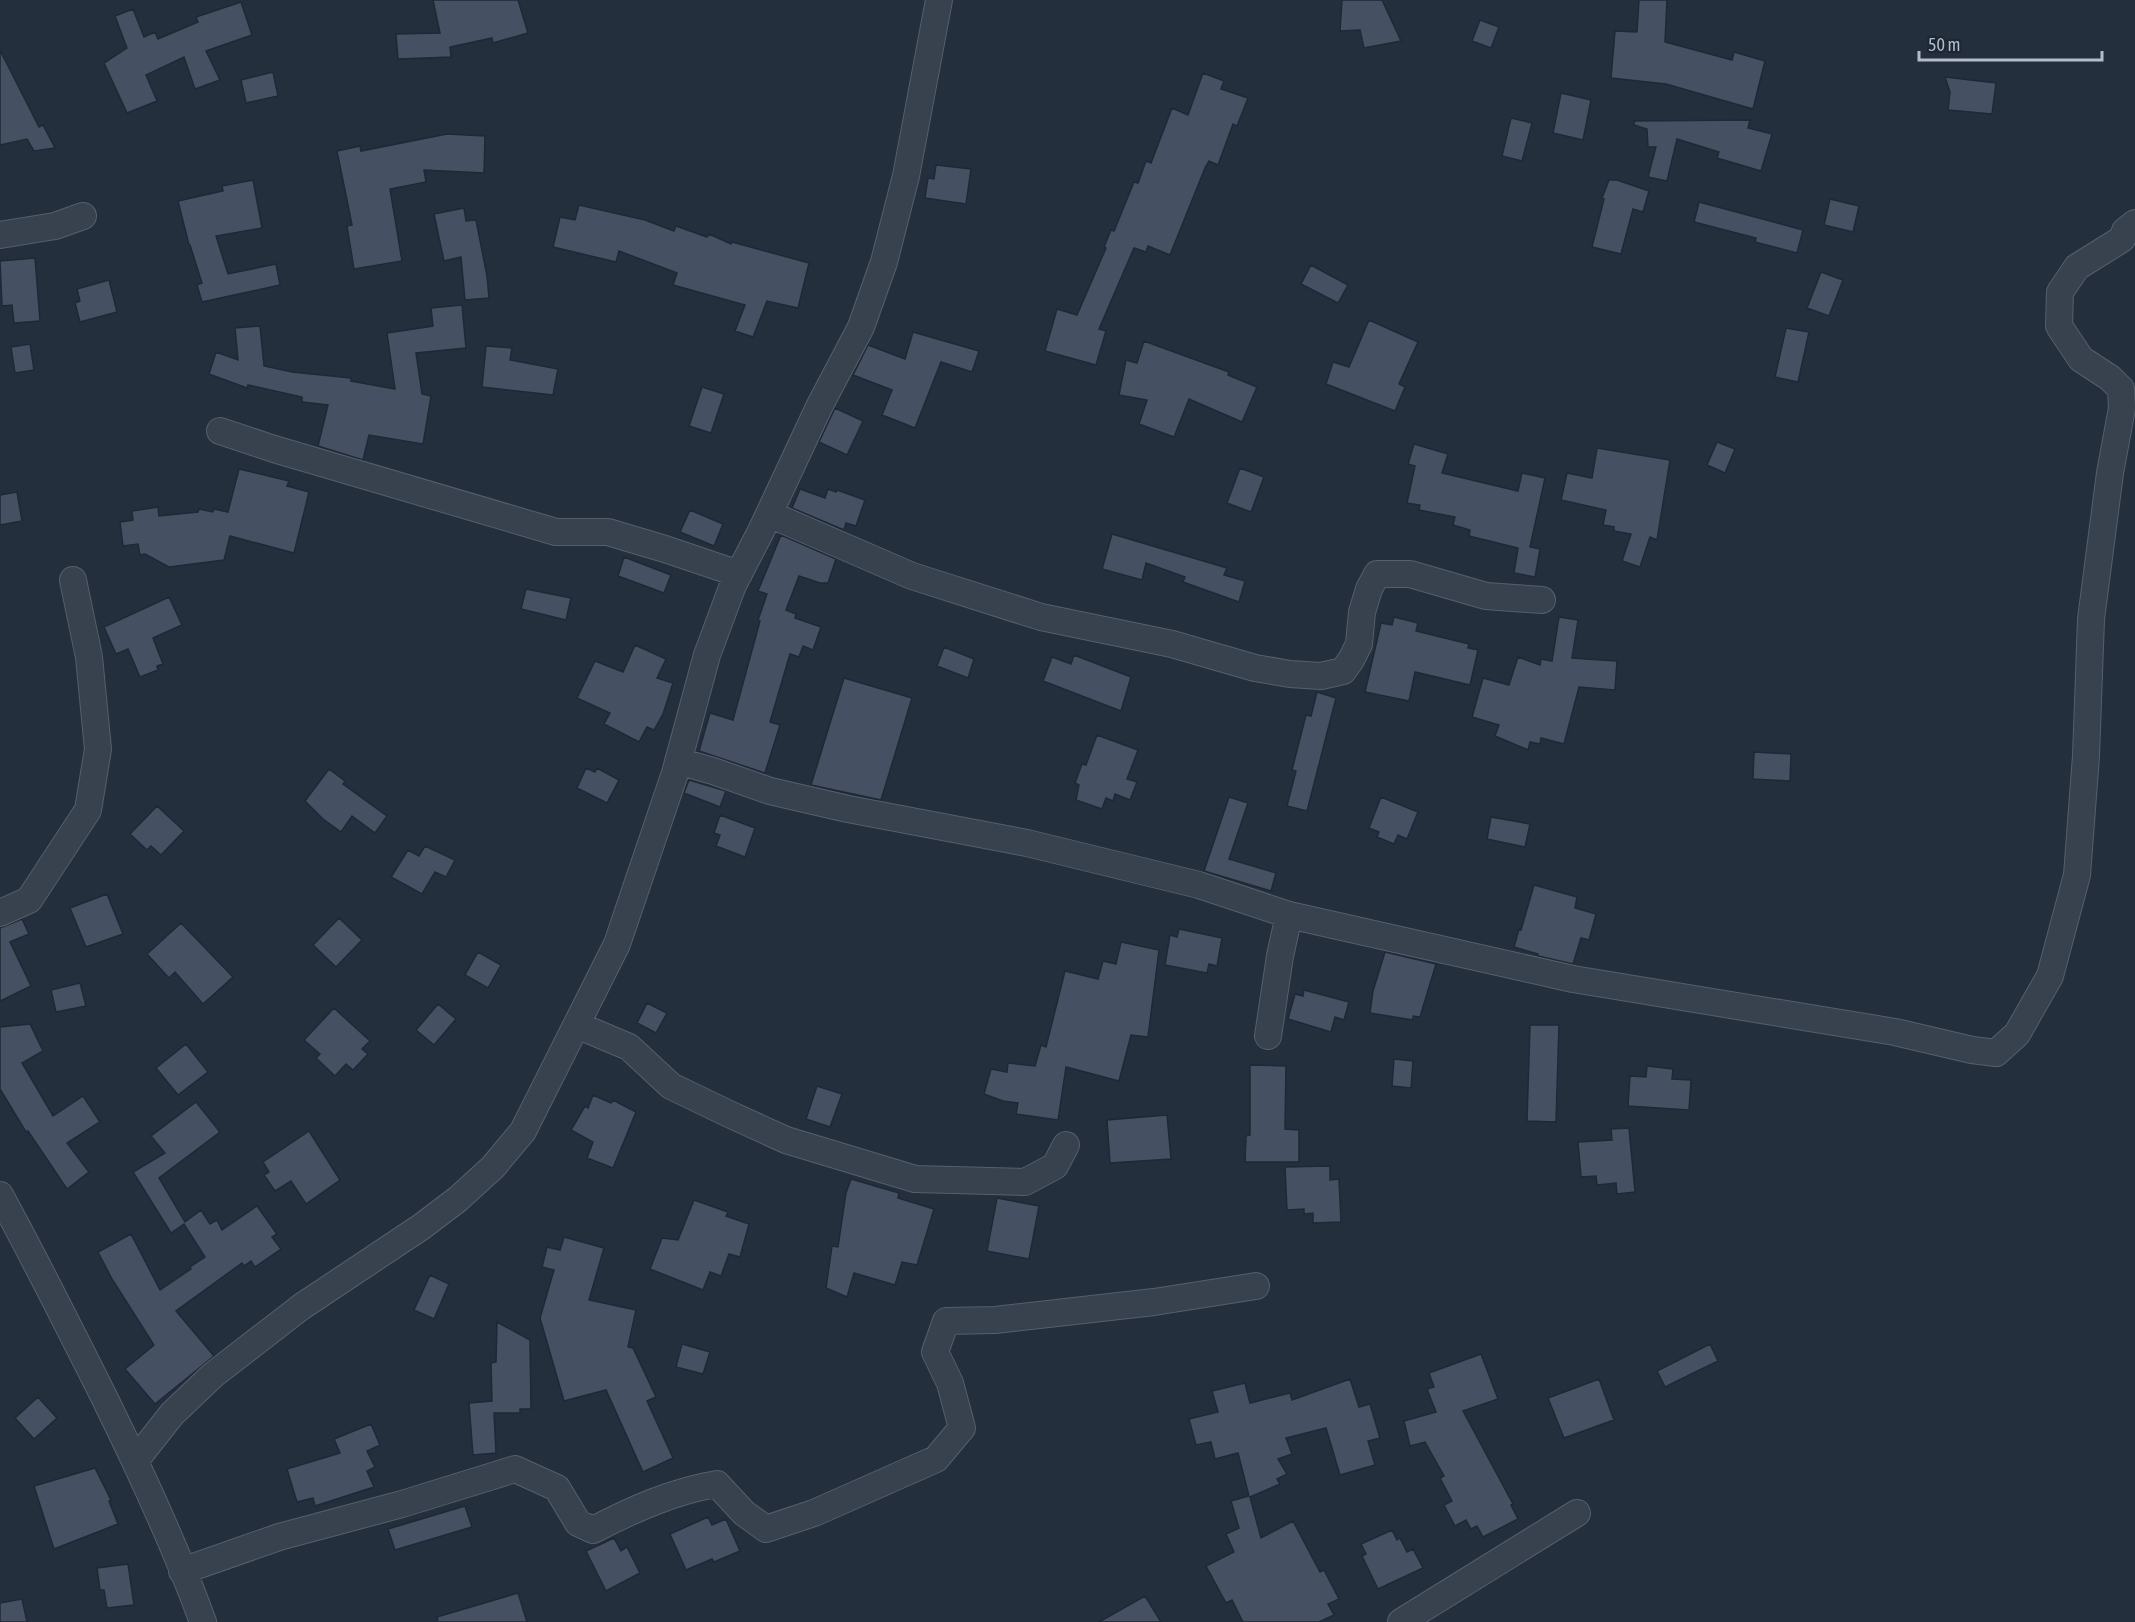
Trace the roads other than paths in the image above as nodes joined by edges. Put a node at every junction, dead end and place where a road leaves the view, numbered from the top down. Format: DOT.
graph roads {
  1 [pos="939,0"];
  2 [pos="83,216"];
  3 [pos="2135,223"];
  4 [pos="0,235"];
  5 [pos="220,431"];
  6 [pos="769,514"];
  7 [pos="739,574"];
  8 [pos="73,580"];
  9 [pos="1542,600"];
  10 [pos="678,762"];
  11 [pos="0,913"];
  12 [pos="1289,915"];
  13 [pos="578,1025"];
  14 [pos="1268,1036"];
  15 [pos="1066,1145"];
  16 [pos="0,1195"];
  17 [pos="1256,1286"];
  18 [pos="135,1461"];
  19 [pos="1577,1513"];
  20 [pos="182,1571"];
  21 [pos="203,1622"];
  22 [pos="1401,1622"];
  1 -- 6 [label="street"];
  2 -- 4 [label="street"];
  3 -- 12 [label="street"];
  5 -- 7 [label="street"];
  6 -- 7 [label="street"];
  6 -- 9 [label="street"];
  7 -- 10 [label="street"];
  8 -- 11 [label="street"];
  10 -- 12 [label="street"];
  10 -- 13 [label="street"];
  12 -- 14 [label="street"];
  13 -- 15 [label="street"];
  13 -- 18 [label="street"];
  16 -- 18 [label="street"];
  17 -- 20 [label="street"];
  18 -- 20 [label="street"];
  19 -- 22 [label="street"];
  20 -- 21 [label="street"];
}
